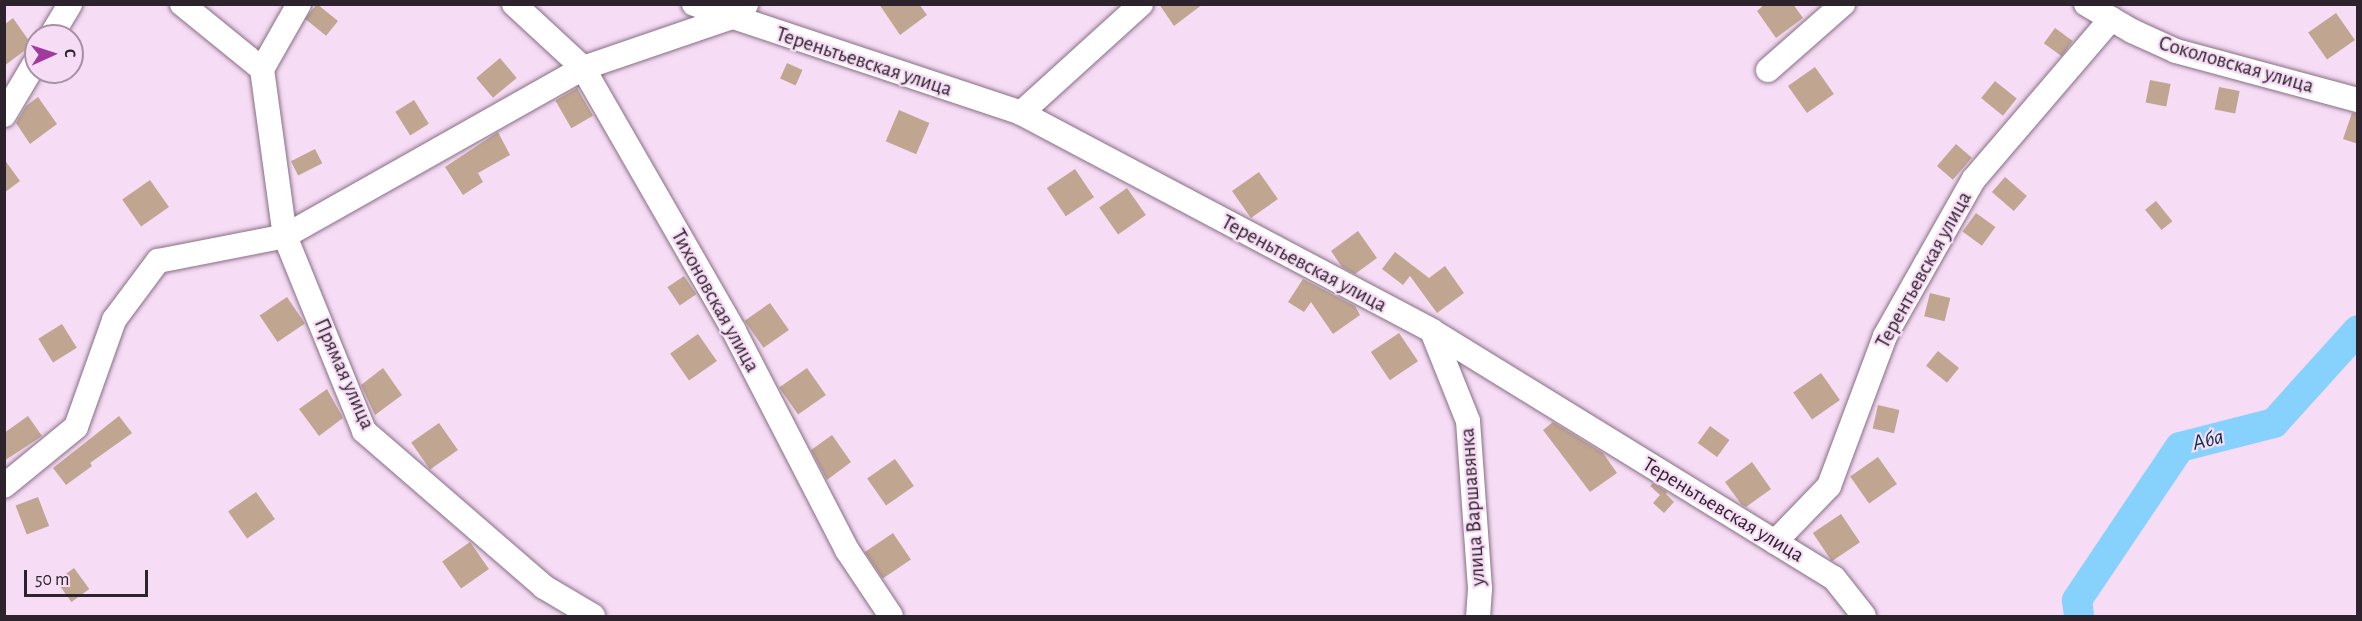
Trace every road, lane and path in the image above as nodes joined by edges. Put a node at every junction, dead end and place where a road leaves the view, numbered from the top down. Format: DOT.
graph roads {
  1 [pos="69,4"];
  2 [pos="182,4"];
  3 [pos="298,4"];
  4 [pos="514,4"];
  5 [pos="694,4"];
  6 [pos="1142,4"];
  7 [pos="1843,4"];
  8 [pos="2086,4"];
  9 [pos="738,11"];
  10 [pos="2111,19"];
  11 [pos="58,24"];
  12 [pos="583,68"];
  13 [pos="262,69"];
  14 [pos="1768,70"];
  15 [pos="24,82"];
  16 [pos="2358,100"];
  17 [pos="1021,113"];
  18 [pos="4,115"];
  19 [pos="285,236"];
  20 [pos="1432,332"];
  21 [pos="4,486"];
  22 [pos="1775,542"];
  23 [pos="593,616"];
  24 [pos="891,616"];
  25 [pos="1478,616"];
  26 [pos="1864,616"];
  1 -- 11 [label="street"];
  2 -- 13 [label="street"];
  3 -- 13 [label="street"];
  4 -- 12 [label="street, Тихоновская улица"];
  5 -- 9 [label="street, Тереньтьевская улица"];
  6 -- 17 [label="street"];
  7 -- 14 [label="street"];
  8 -- 10 [label="street, Соколовская улица"];
  9 -- 12 [label="street"];
  9 -- 17 [label="street, Тереньтьевская улица"];
  10 -- 16 [label="street, Соколовская улица"];
  10 -- 22 [label="street, Терентьевская улица"];
  12 -- 19 [label="street"];
  12 -- 24 [label="street, Тихоновская улица"];
  13 -- 19 [label="street, Прямая улица"];
  15 -- 18 [label="street"];
  17 -- 20 [label="street, Тереньтьевская улица"];
  19 -- 21 [label="street"];
  19 -- 23 [label="street, Прямая улица"];
  20 -- 22 [label="street, Тереньтьевская улица"];
  20 -- 25 [label="street, улица Варшавянка"];
  22 -- 26 [label="street, Тереньтьевская улица"];
}
